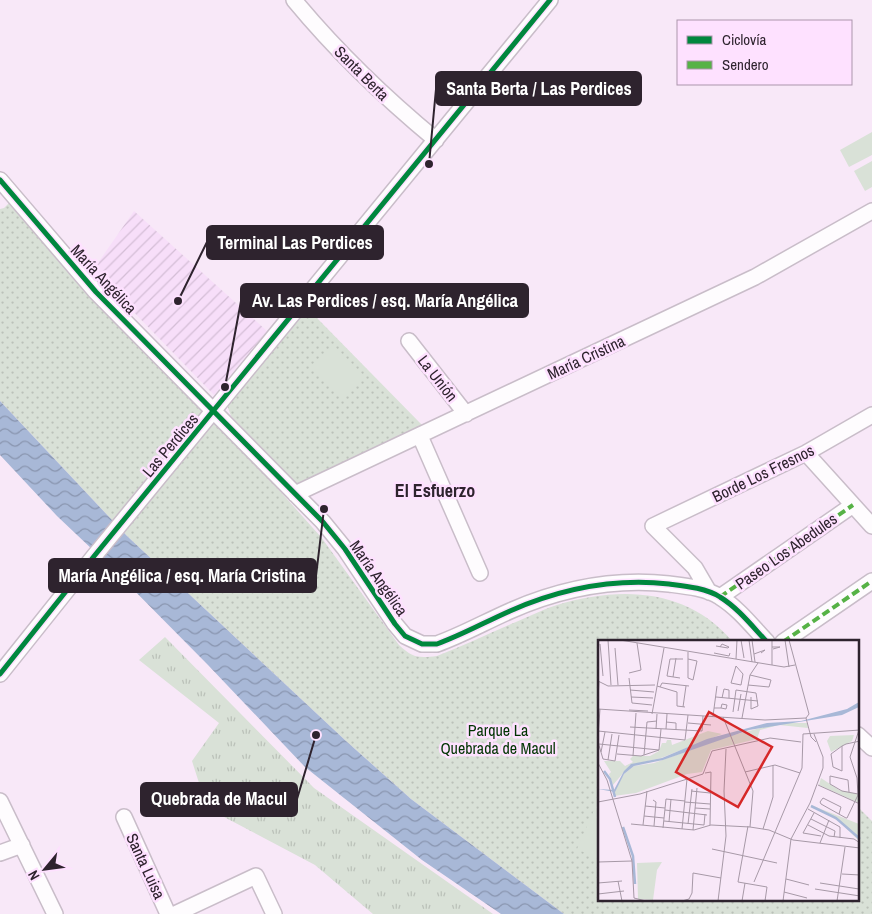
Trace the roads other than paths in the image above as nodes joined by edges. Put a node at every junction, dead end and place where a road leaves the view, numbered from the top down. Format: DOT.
graph roads {
  1 [pos="294,0"];
  2 [pos="550,0"];
  3 [pos="436,140"];
  4 [pos="0,180"];
  5 [pos="872,211"];
  6 [pos="409,341"];
  7 [pos="214,412"];
  8 [pos="466,414"];
  9 [pos="872,415"];
  10 [pos="420,436"];
  11 [pos="806,453"];
  12 [pos="296,494"];
  13 [pos="853,505"];
  14 [pos="653,526"];
  15 [pos="872,526"];
  16 [pos="480,573"];
  17 [pos="872,581"];
  18 [pos="714,594"];
  19 [pos="765,640"];
  20 [pos="786,640"];
  21 [pos="0,674"];
  22 [pos="860,737"];
  23 [pos="872,748"];
  24 [pos="0,801"];
  25 [pos="124,817"];
  26 [pos="22,845"];
  27 [pos="2,848"];
  28 [pos="55,914"];
  29 [pos="168,914"];
  30 [pos="175,914"];
  31 [pos="274,914"];
  1 -- 3 [label="street, Santa Berta"];
  2 -- 3 [label="street, Las Perdices"];
  3 -- 7 [label="street, Las Perdices"];
  4 -- 7 [label="street, María Angélica"];
  5 -- 8 [label="street, María Cristina"];
  6 -- 8 [label="street, La Unión"];
  7 -- 12 [label="street, María Angélica"];
  7 -- 21 [label="street, Las Perdices"];
  8 -- 10 [label="street, María Cristina"];
  9 -- 11 [label="street, Borde Los Fresnos"];
  10 -- 12 [label="street, María Cristina"];
  10 -- 16 [label="street"];
  11 -- 13 [label="street"];
  11 -- 14 [label="street, Borde Los Fresnos"];
  12 -- 18 [label="street, María Angélica"];
  13 -- 15 [label="street"];
  13 -- 18 [label="street, Paseo Los Abedules"];
  14 -- 18 [label="street, María Angélica"];
  17 -- 20 [label="street"];
  18 -- 19 [label="street, María Angélica"];
  22 -- 23 [label="street"];
  24 -- 26 [label="street"];
  25 -- 29 [label="street, Santa Luisa"];
  26 -- 27 [label="street"];
  26 -- 28 [label="street"];
  30 -- 31 [label="street"];
}
